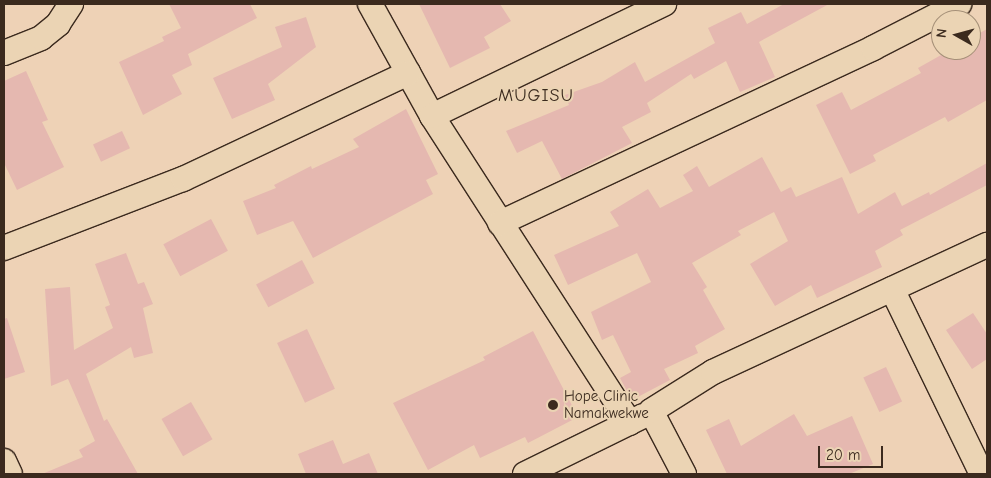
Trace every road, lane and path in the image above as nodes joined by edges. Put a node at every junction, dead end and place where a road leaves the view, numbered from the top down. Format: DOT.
graph roads {
  1 [pos="71,4"];
  2 [pos="370,4"];
  3 [pos="664,4"];
  4 [pos="959,4"];
  5 [pos="4,53"];
  6 [pos="408,73"];
  7 [pos="432,116"];
  8 [pos="500,223"];
  9 [pos="987,245"];
  10 [pos="4,248"];
  11 [pos="892,289"];
  12 [pos="651,411"];
  13 [pos="630,423"];
  14 [pos="4,461"];
  15 [pos="10,474"];
  16 [pos="525,474"];
  17 [pos="684,474"];
  18 [pos="982,474"];
  1 -- 5 [label="street"];
  2 -- 6 [label="street"];
  3 -- 7 [label="street"];
  4 -- 8 [label="street"];
  6 -- 7 [label="street"];
  6 -- 10 [label="street"];
  7 -- 8 [label="street"];
  8 -- 13 [label="street"];
  9 -- 11 [label="street"];
  11 -- 12 [label="street"];
  11 -- 18 [label="street"];
  12 -- 13 [label="street"];
  12 -- 17 [label="street"];
  13 -- 16 [label="street"];
  14 -- 15 [label="street"];
}
